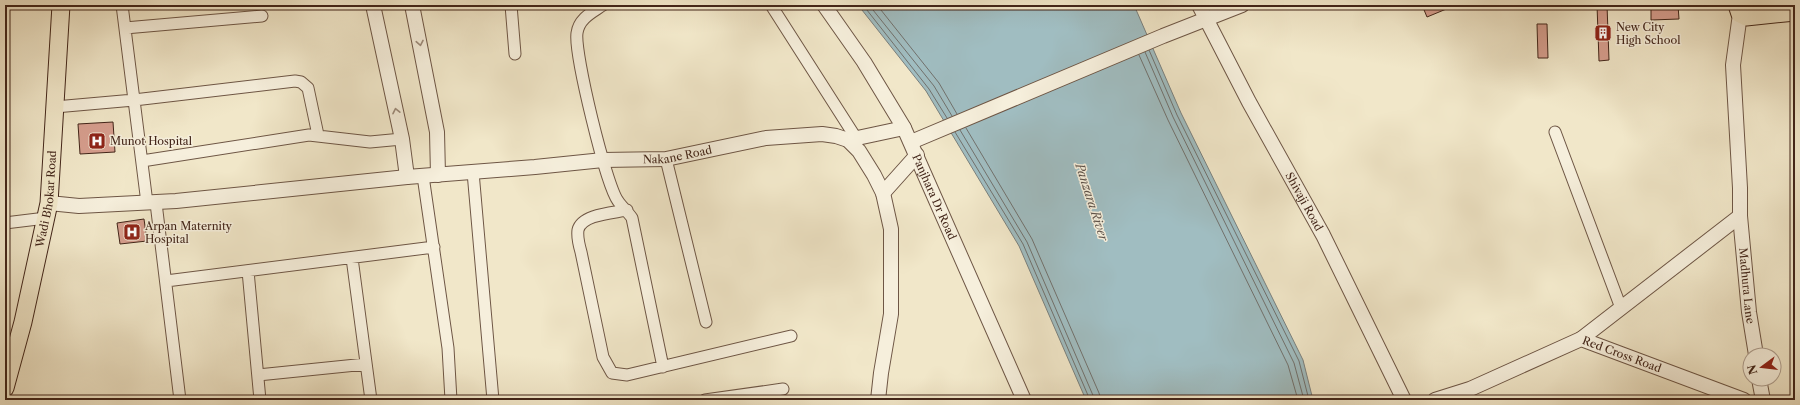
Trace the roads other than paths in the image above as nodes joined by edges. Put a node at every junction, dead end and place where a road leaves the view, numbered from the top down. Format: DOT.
graph roads {
  1 [pos="61,5"];
  2 [pos="122,5"];
  3 [pos="373,5"];
  4 [pos="412,5"];
  5 [pos="511,5"];
  6 [pos="603,5"];
  7 [pos="770,5"];
  8 [pos="824,5"];
  9 [pos="1199,5"];
  10 [pos="1242,5"];
  11 [pos="1738,9"];
  12 [pos="1795,12"];
  13 [pos="262,16"];
  14 [pos="1206,18"];
  15 [pos="125,28"];
  16 [pos="515,54"];
  17 [pos="134,100"];
  18 [pos="55,107"];
  19 [pos="904,128"];
  20 [pos="1555,132"];
  21 [pos="318,135"];
  22 [pos="402,139"];
  23 [pos="852,139"];
  24 [pos="914,148"];
  25 [pos="666,159"];
  26 [pos="603,160"];
  27 [pos="142,161"];
  28 [pos="473,172"];
  29 [pos="438,175"];
  30 [pos="423,176"];
  31 [pos="407,177"];
  32 [pos="883,193"];
  33 [pos="152,203"];
  34 [pos="48,210"];
  35 [pos="627,210"];
  36 [pos="1740,216"];
  37 [pos="5,223"];
  38 [pos="434,248"];
  39 [pos="352,258"];
  40 [pos="248,270"];
  41 [pos="166,281"];
  42 [pos="1621,308"];
  43 [pos="706,322"];
  44 [pos="791,336"];
  45 [pos="1581,339"];
  46 [pos="1755,347"];
  47 [pos="366,364"];
  48 [pos="663,366"];
  49 [pos="258,375"];
  50 [pos="1761,387"];
  51 [pos="5,388"];
  52 [pos="783,389"];
  53 [pos="180,400"];
  54 [pos="260,400"];
  55 [pos="371,400"];
  56 [pos="451,400"];
  57 [pos="493,400"];
  58 [pos="705,400"];
  59 [pos="878,400"];
  60 [pos="1024,400"];
  61 [pos="1404,400"];
  62 [pos="1435,400"];
  63 [pos="1744,400"];
  64 [pos="1763,400"];
  1 -- 18 [label="main road, Wadi Bhokar Road"];
  2 -- 15 [label="street"];
  22 -- 3 [label="street, one-way"];
  4 -- 29 [label="street, one-way"];
  5 -- 16 [label="street"];
  6 -- 26 [label="street"];
  7 -- 23 [label="street"];
  8 -- 19 [label="street, Panjhara Dr Road"];
  9 -- 14 [label="street, Shivaji Road"];
  10 -- 14 [label="street"];
  11 -- 12 [label="main road"];
  11 -- 36 [label="street, Madhura Lane"];
  13 -- 15 [label="street"];
  14 -- 24 [label="street"];
  14 -- 61 [label="street, Shivaji Road"];
  15 -- 17 [label="street"];
  17 -- 18 [label="street"];
  17 -- 21 [label="street"];
  17 -- 27 [label="street"];
  18 -- 34 [label="main road, Wadi Bhokar Road"];
  19 -- 23 [label="street"];
  19 -- 24 [label="street, Panjhara Dr Road"];
  20 -- 42 [label="street"];
  21 -- 22 [label="street"];
  21 -- 27 [label="street"];
  22 -- 31 [label="street"];
  23 -- 25 [label="street, Nakane Road"];
  23 -- 32 [label="street"];
  24 -- 32 [label="street"];
  24 -- 60 [label="street, Panjhara Dr Road"];
  25 -- 26 [label="street, Nakane Road"];
  25 -- 43 [label="street"];
  26 -- 28 [label="street, Nakane Road"];
  26 -- 35 [label="street"];
  27 -- 33 [label="street"];
  28 -- 29 [label="street, Nakane Road"];
  28 -- 57 [label="street"];
  29 -- 30 [label="street, Nakane Road"];
  30 -- 31 [label="street, Nakane Road"];
  30 -- 38 [label="street"];
  31 -- 33 [label="street, Nakane Road"];
  32 -- 59 [label="street"];
  33 -- 34 [label="street, Nakane Road"];
  33 -- 41 [label="street"];
  34 -- 37 [label="street"];
  34 -- 51 [label="main road, Wadi Bhokar Road"];
  35 -- 48 [label="street"];
  35 -- 48 [label="street"];
  36 -- 42 [label="street"];
  36 -- 46 [label="street, Madhura Lane"];
  38 -- 39 [label="street"];
  38 -- 56 [label="street"];
  39 -- 40 [label="street"];
  39 -- 47 [label="street"];
  40 -- 41 [label="street"];
  40 -- 49 [label="street"];
  41 -- 53 [label="street"];
  42 -- 45 [label="street"];
  44 -- 48 [label="street"];
  45 -- 62 [label="street, Red Cross Road"];
  45 -- 63 [label="street, Red Cross Road"];
  47 -- 49 [label="street"];
  47 -- 55 [label="street"];
  49 -- 54 [label="street"];
  50 -- 64 [label="street"];
  52 -- 58 [label="street"];
}
